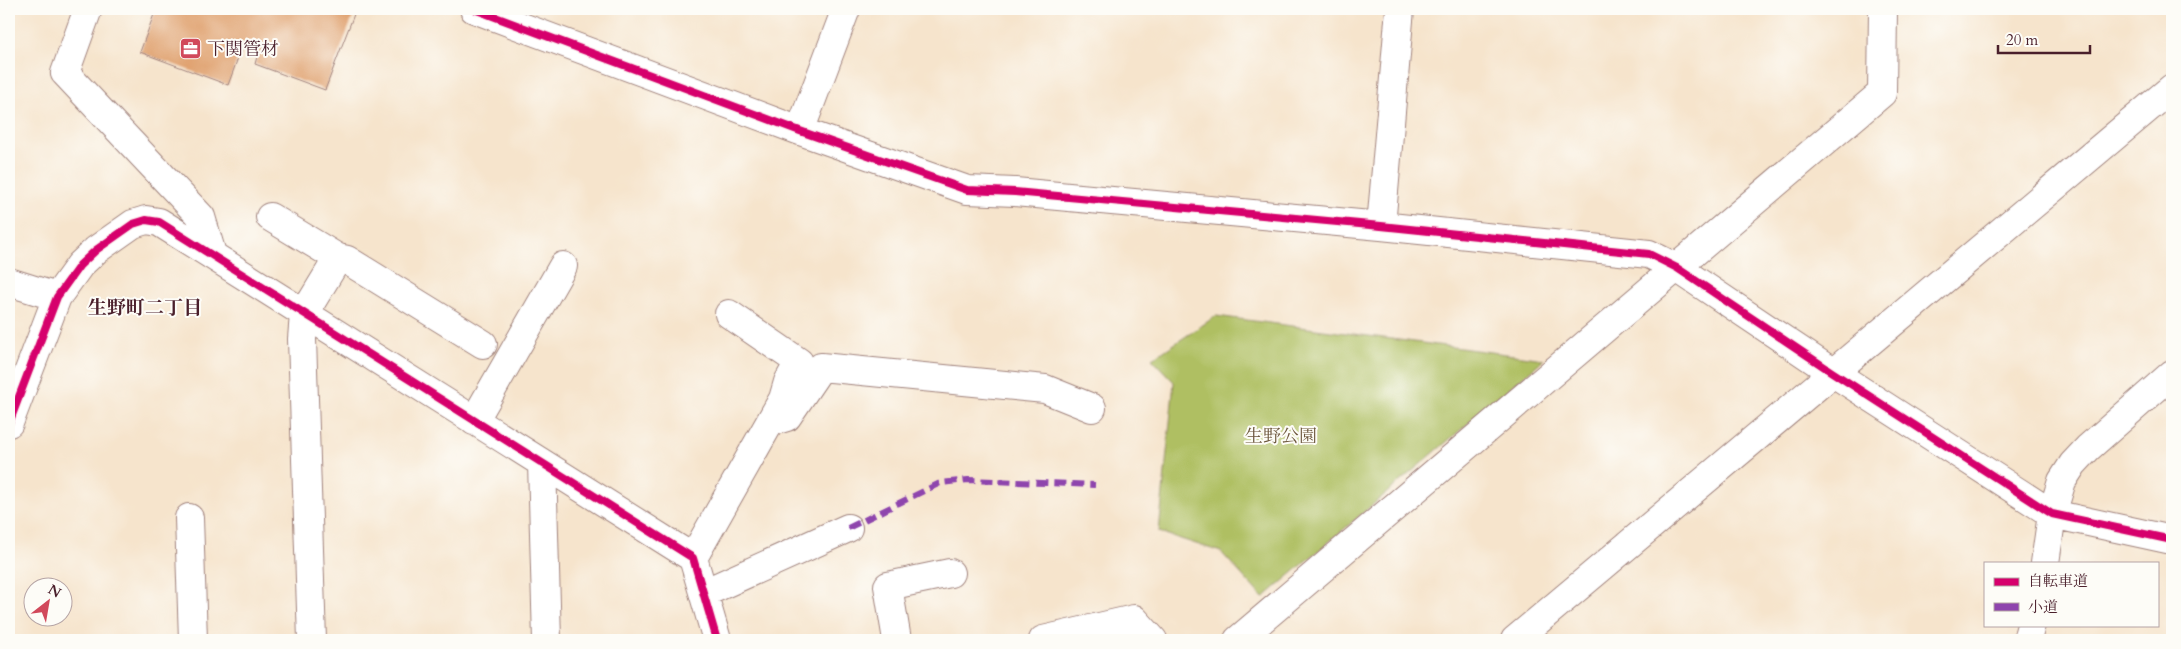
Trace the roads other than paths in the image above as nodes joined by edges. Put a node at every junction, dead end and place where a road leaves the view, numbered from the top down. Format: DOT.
graph roads {
  1 [pos="88,9"];
  2 [pos="474,9"];
  3 [pos="846,9"];
  4 [pos="1400,9"];
  5 [pos="1883,9"];
  6 [pos="2172,88"];
  7 [pos="800,131"];
  8 [pos="270,217"];
  9 [pos="1381,226"];
  10 [pos="212,254"];
  11 [pos="338,258"];
  12 [pos="563,266"];
  13 [pos="1676,268"];
  14 [pos="9,282"];
  15 [pos="57,297"];
  16 [pos="304,314"];
  17 [pos="729,314"];
  18 [pos="483,344"];
  19 [pos="1832,372"];
  20 [pos="2172,374"];
  21 [pos="1092,408"];
  22 [pos="474,422"];
  23 [pos="771,422"];
  24 [pos="9,423"];
  25 [pos="542,463"];
  26 [pos="2052,514"];
  27 [pos="189,518"];
  28 [pos="848,528"];
  29 [pos="2172,540"];
  30 [pos="693,558"];
  31 [pos="2045,562"];
  32 [pos="950,573"];
  33 [pos="704,593"];
  34 [pos="2031,626"];
  35 [pos="193,640"];
  36 [pos="312,640"];
  37 [pos="546,640"];
  38 [pos="717,640"];
  39 [pos="897,640"];
  40 [pos="1043,640"];
  41 [pos="1153,640"];
  42 [pos="1238,640"];
  43 [pos="1515,640"];
  44 [pos="2027,640"];
  1 -- 10 [label="street"];
  2 -- 7 [label="street"];
  3 -- 7 [label="street"];
  4 -- 9 [label="street"];
  5 -- 13 [label="street"];
  6 -- 19 [label="street"];
  7 -- 9 [label="street"];
  8 -- 11 [label="street"];
  9 -- 13 [label="street"];
  10 -- 15 [label="street"];
  10 -- 16 [label="street"];
  11 -- 16 [label="street"];
  11 -- 18 [label="street"];
  12 -- 22 [label="street"];
  13 -- 19 [label="street"];
  13 -- 42 [label="street"];
  14 -- 15 [label="street"];
  15 -- 24 [label="street"];
  16 -- 22 [label="street"];
  16 -- 36 [label="street"];
  17 -- 23 [label="street"];
  19 -- 26 [label="street"];
  19 -- 43 [label="street"];
  20 -- 26 [label="street"];
  21 -- 23 [label="street"];
  22 -- 25 [label="street"];
  23 -- 30 [label="street"];
  25 -- 30 [label="street"];
  25 -- 37 [label="street"];
  26 -- 29 [label="street"];
  26 -- 31 [label="street"];
  27 -- 35 [label="street"];
  28 -- 33 [label="street"];
  30 -- 33 [label="street"];
  32 -- 39 [label="street"];
  33 -- 38 [label="street"];
  34 -- 44 [label="street"];
  40 -- 41 [label="street"];
}
